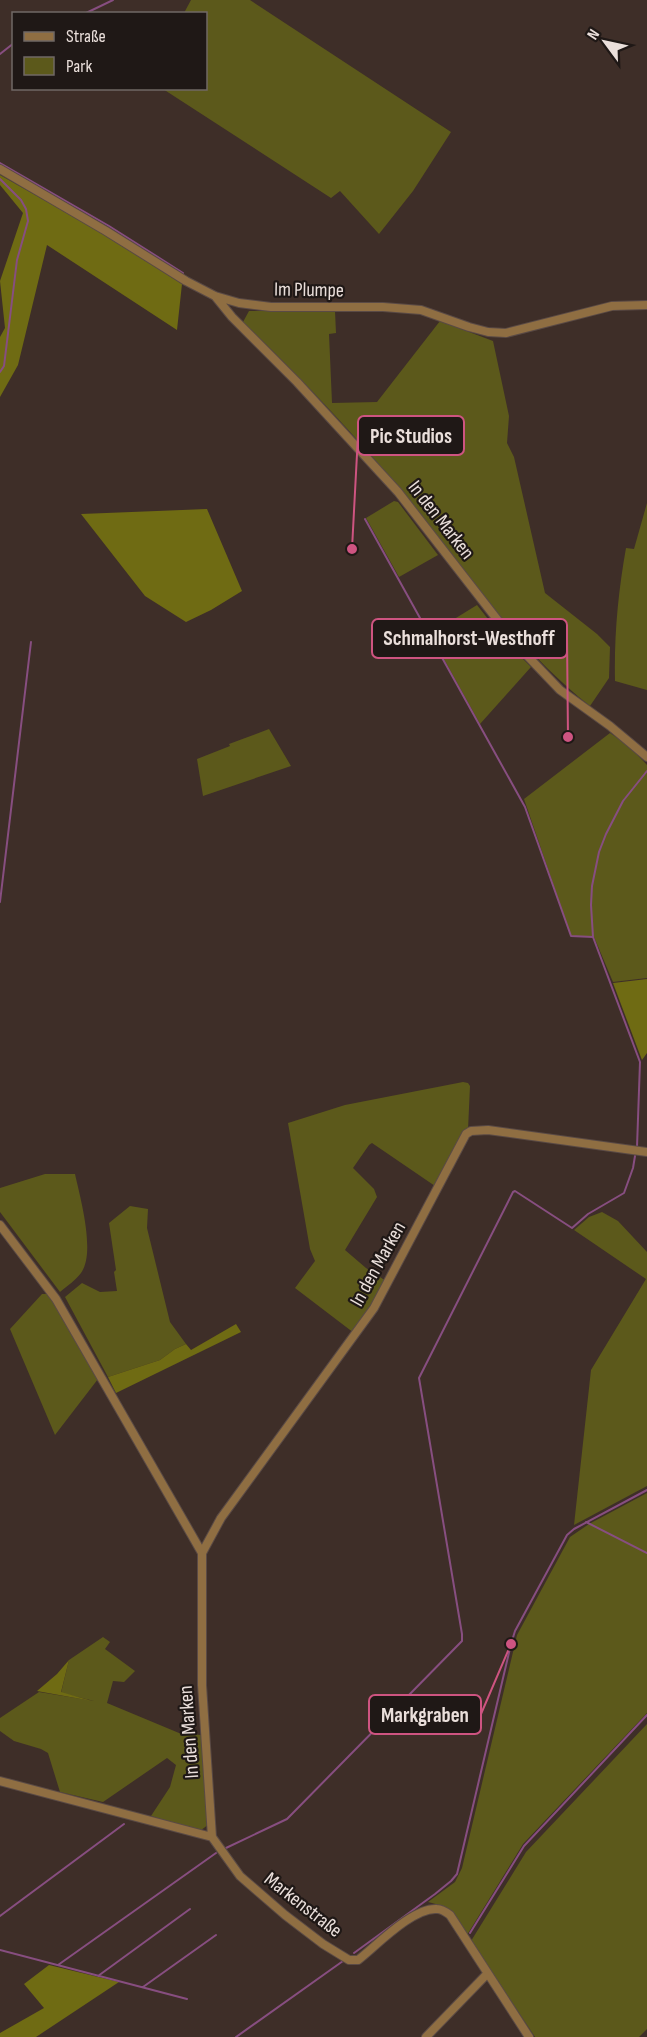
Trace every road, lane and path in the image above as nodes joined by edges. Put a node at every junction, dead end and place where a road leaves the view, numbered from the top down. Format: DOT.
graph roads {
  1 [pos="0,169"];
  2 [pos="215,296"];
  3 [pos="239,303"];
  4 [pos="647,305"];
  5 [pos="232,317"];
  6 [pos="647,757"];
  7 [pos="647,1152"];
  8 [pos="0,1225"];
  9 [pos="202,1553"];
  10 [pos="0,1781"];
  11 [pos="212,1837"];
  12 [pos="487,1974"];
  13 [pos="426,2037"];
  14 [pos="529,2037"];
  1 -- 2 [label="street, Im Plumpe"];
  2 -- 3 [label="street, Im Plumpe"];
  2 -- 5 [label="street, In den Marken"];
  3 -- 4 [label="street, Im Plumpe"];
  3 -- 5 [label="street"];
  5 -- 6 [label="street, In den Marken"];
  7 -- 9 [label="street, In den Marken"];
  8 -- 9 [label="street, In den Marken"];
  9 -- 11 [label="street, In den Marken"];
  10 -- 11 [label="street"];
  11 -- 12 [label="street, Markenstraße"];
  12 -- 13 [label="street"];
  12 -- 14 [label="street, Markenstraße"];
}
